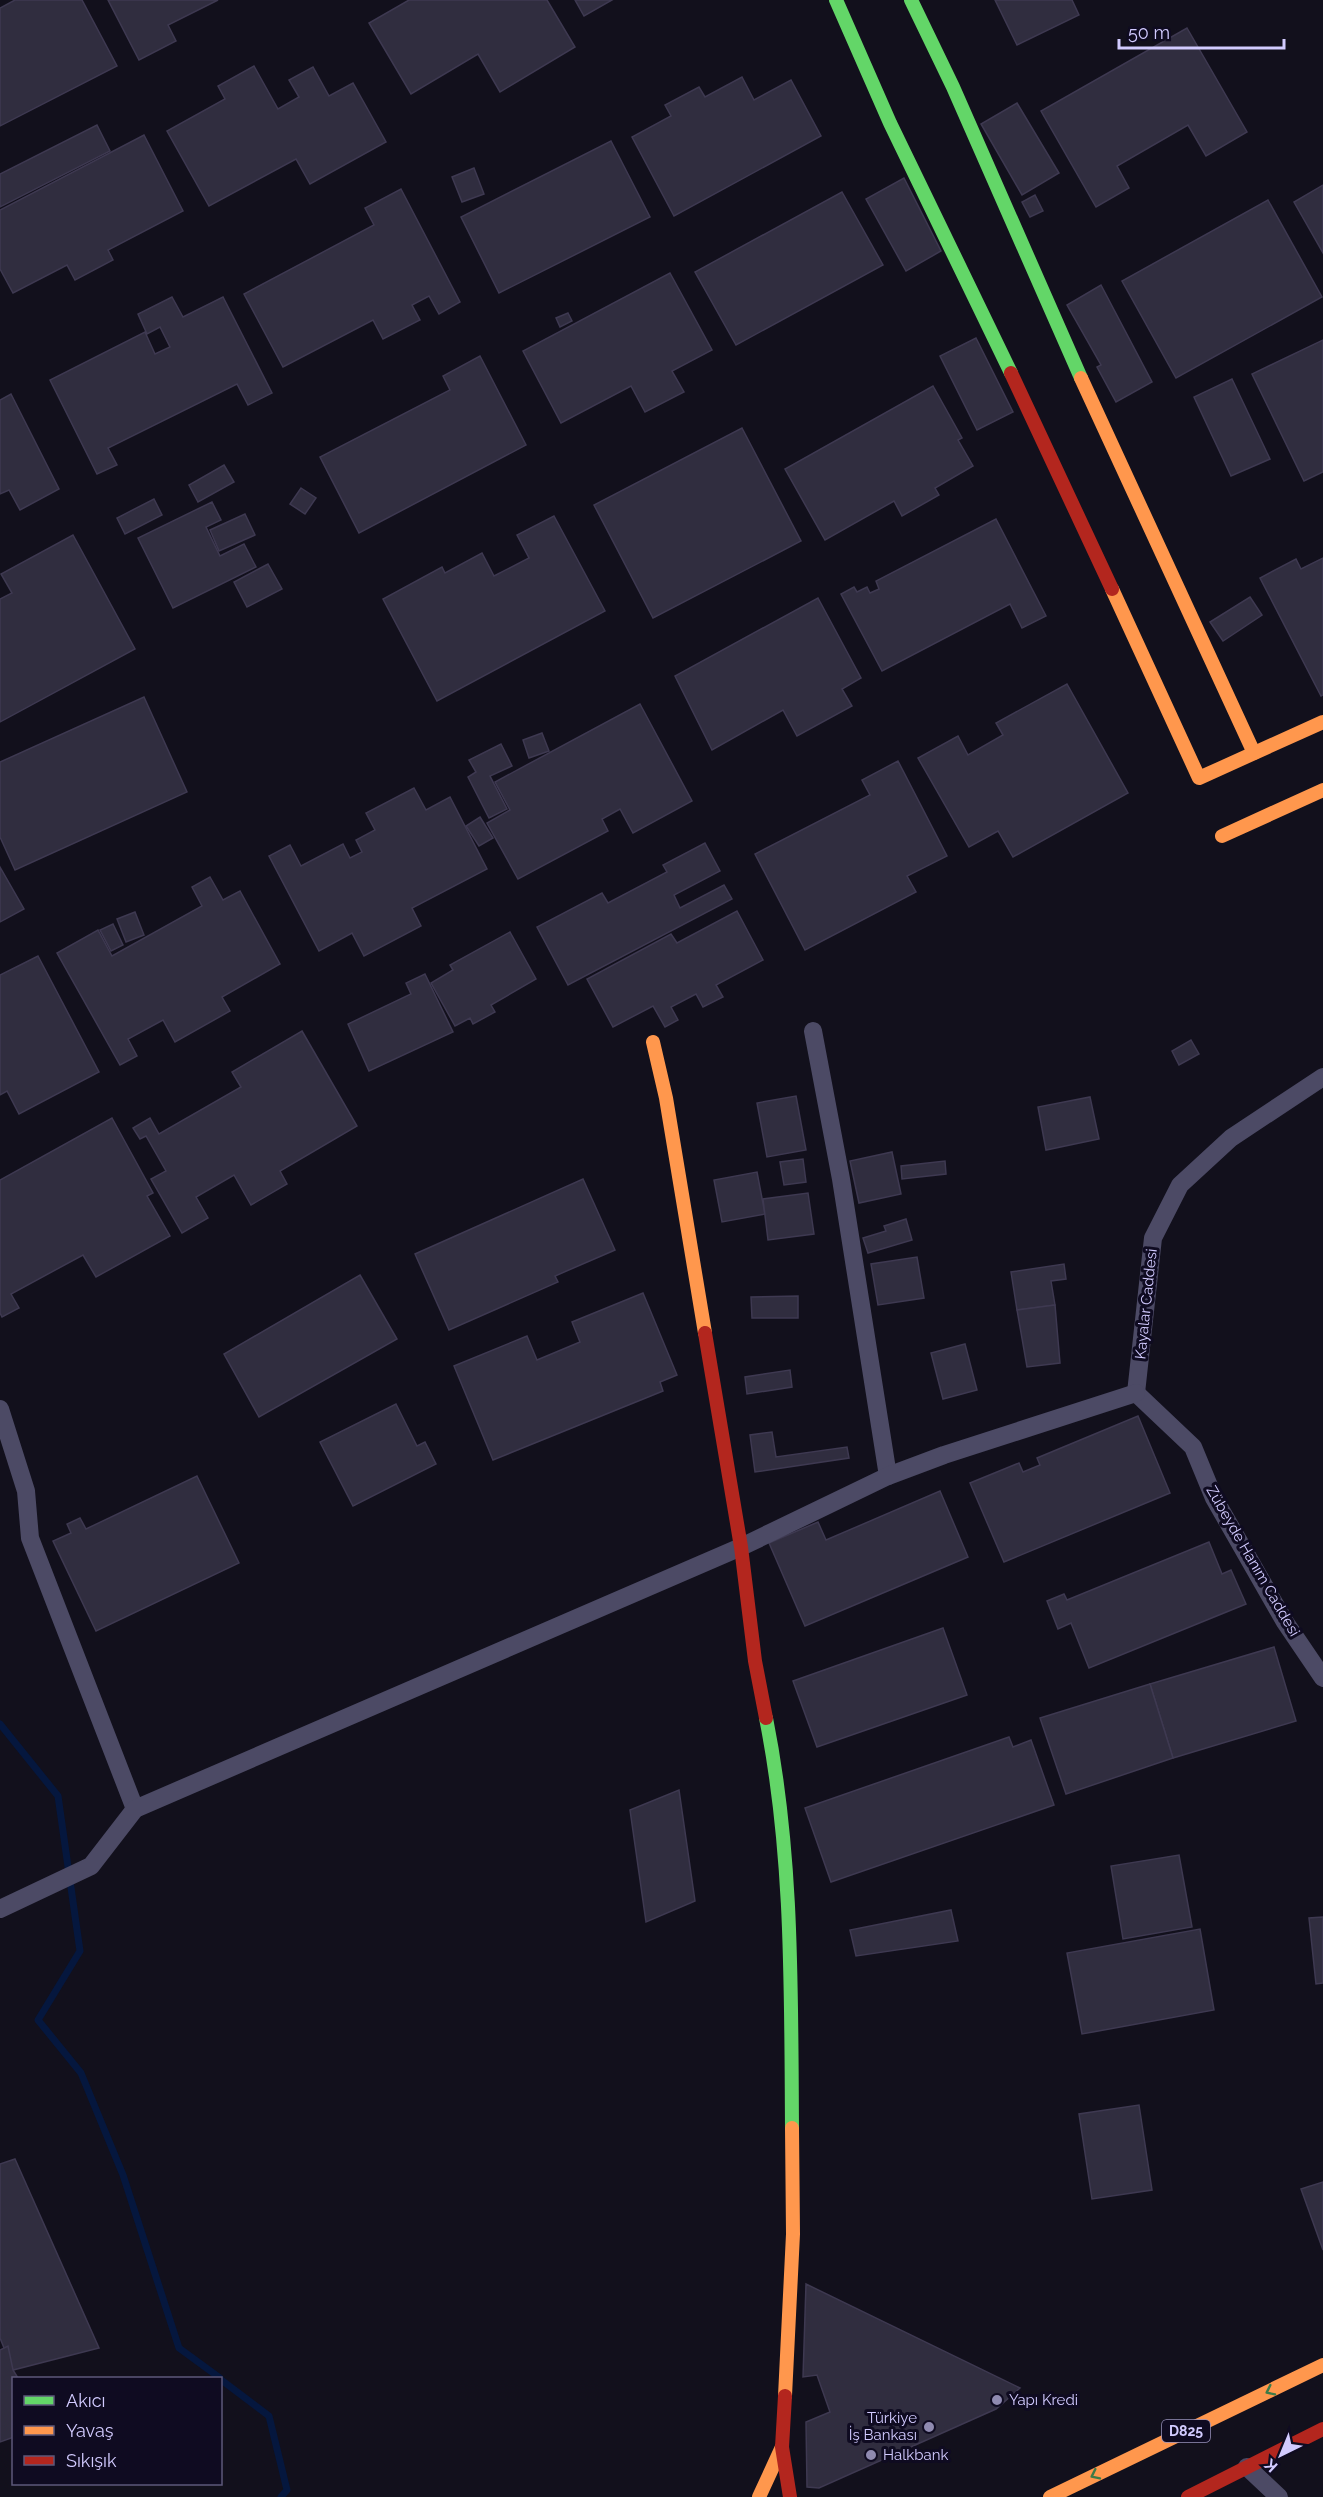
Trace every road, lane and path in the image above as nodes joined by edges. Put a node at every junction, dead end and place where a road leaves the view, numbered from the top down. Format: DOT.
graph roads {
  1 [pos="836,0"];
  2 [pos="911,0"];
  3 [pos="1323,722"];
  4 [pos="1254,753"];
  5 [pos="1323,790"];
  6 [pos="1222,836"];
  7 [pos="813,1031"];
  8 [pos="653,1042"];
  9 [pos="1323,1077"];
  10 [pos="1136,1393"];
  11 [pos="0,1409"];
  12 [pos="888,1476"];
  13 [pos="741,1547"];
  14 [pos="1321,1671"];
  15 [pos="135,1809"];
  16 [pos="0,1909"];
  17 [pos="1323,2365"];
  18 [pos="1323,2429"];
  19 [pos="782,2447"];
  20 [pos="1247,2467"];
  21 [pos="759,2497"];
  22 [pos="790,2497"];
  23 [pos="1050,2497"];
  24 [pos="1188,2497"];
  25 [pos="1279,2497"];
  1 -- 4 [label="main road"];
  2 -- 4 [label="main road"];
  3 -- 4 [label="main road"];
  5 -- 6 [label="main road"];
  7 -- 12 [label="street"];
  8 -- 13 [label="main road"];
  9 -- 10 [label="street, Kayalar Caddesi"];
  10 -- 12 [label="street"];
  10 -- 14 [label="street, Zübeyde Hanım Caddesi"];
  11 -- 15 [label="street"];
  12 -- 13 [label="street"];
  13 -- 15 [label="street"];
  13 -- 19 [label="main road"];
  15 -- 16 [label="street"];
  17 -- 23 [label="main road, D825, one-way"];
  18 -- 20 [label="main road"];
  19 -- 21 [label="main road"];
  19 -- 22 [label="main road"];
  20 -- 24 [label="main road"];
  20 -- 25 [label="street"];
}
